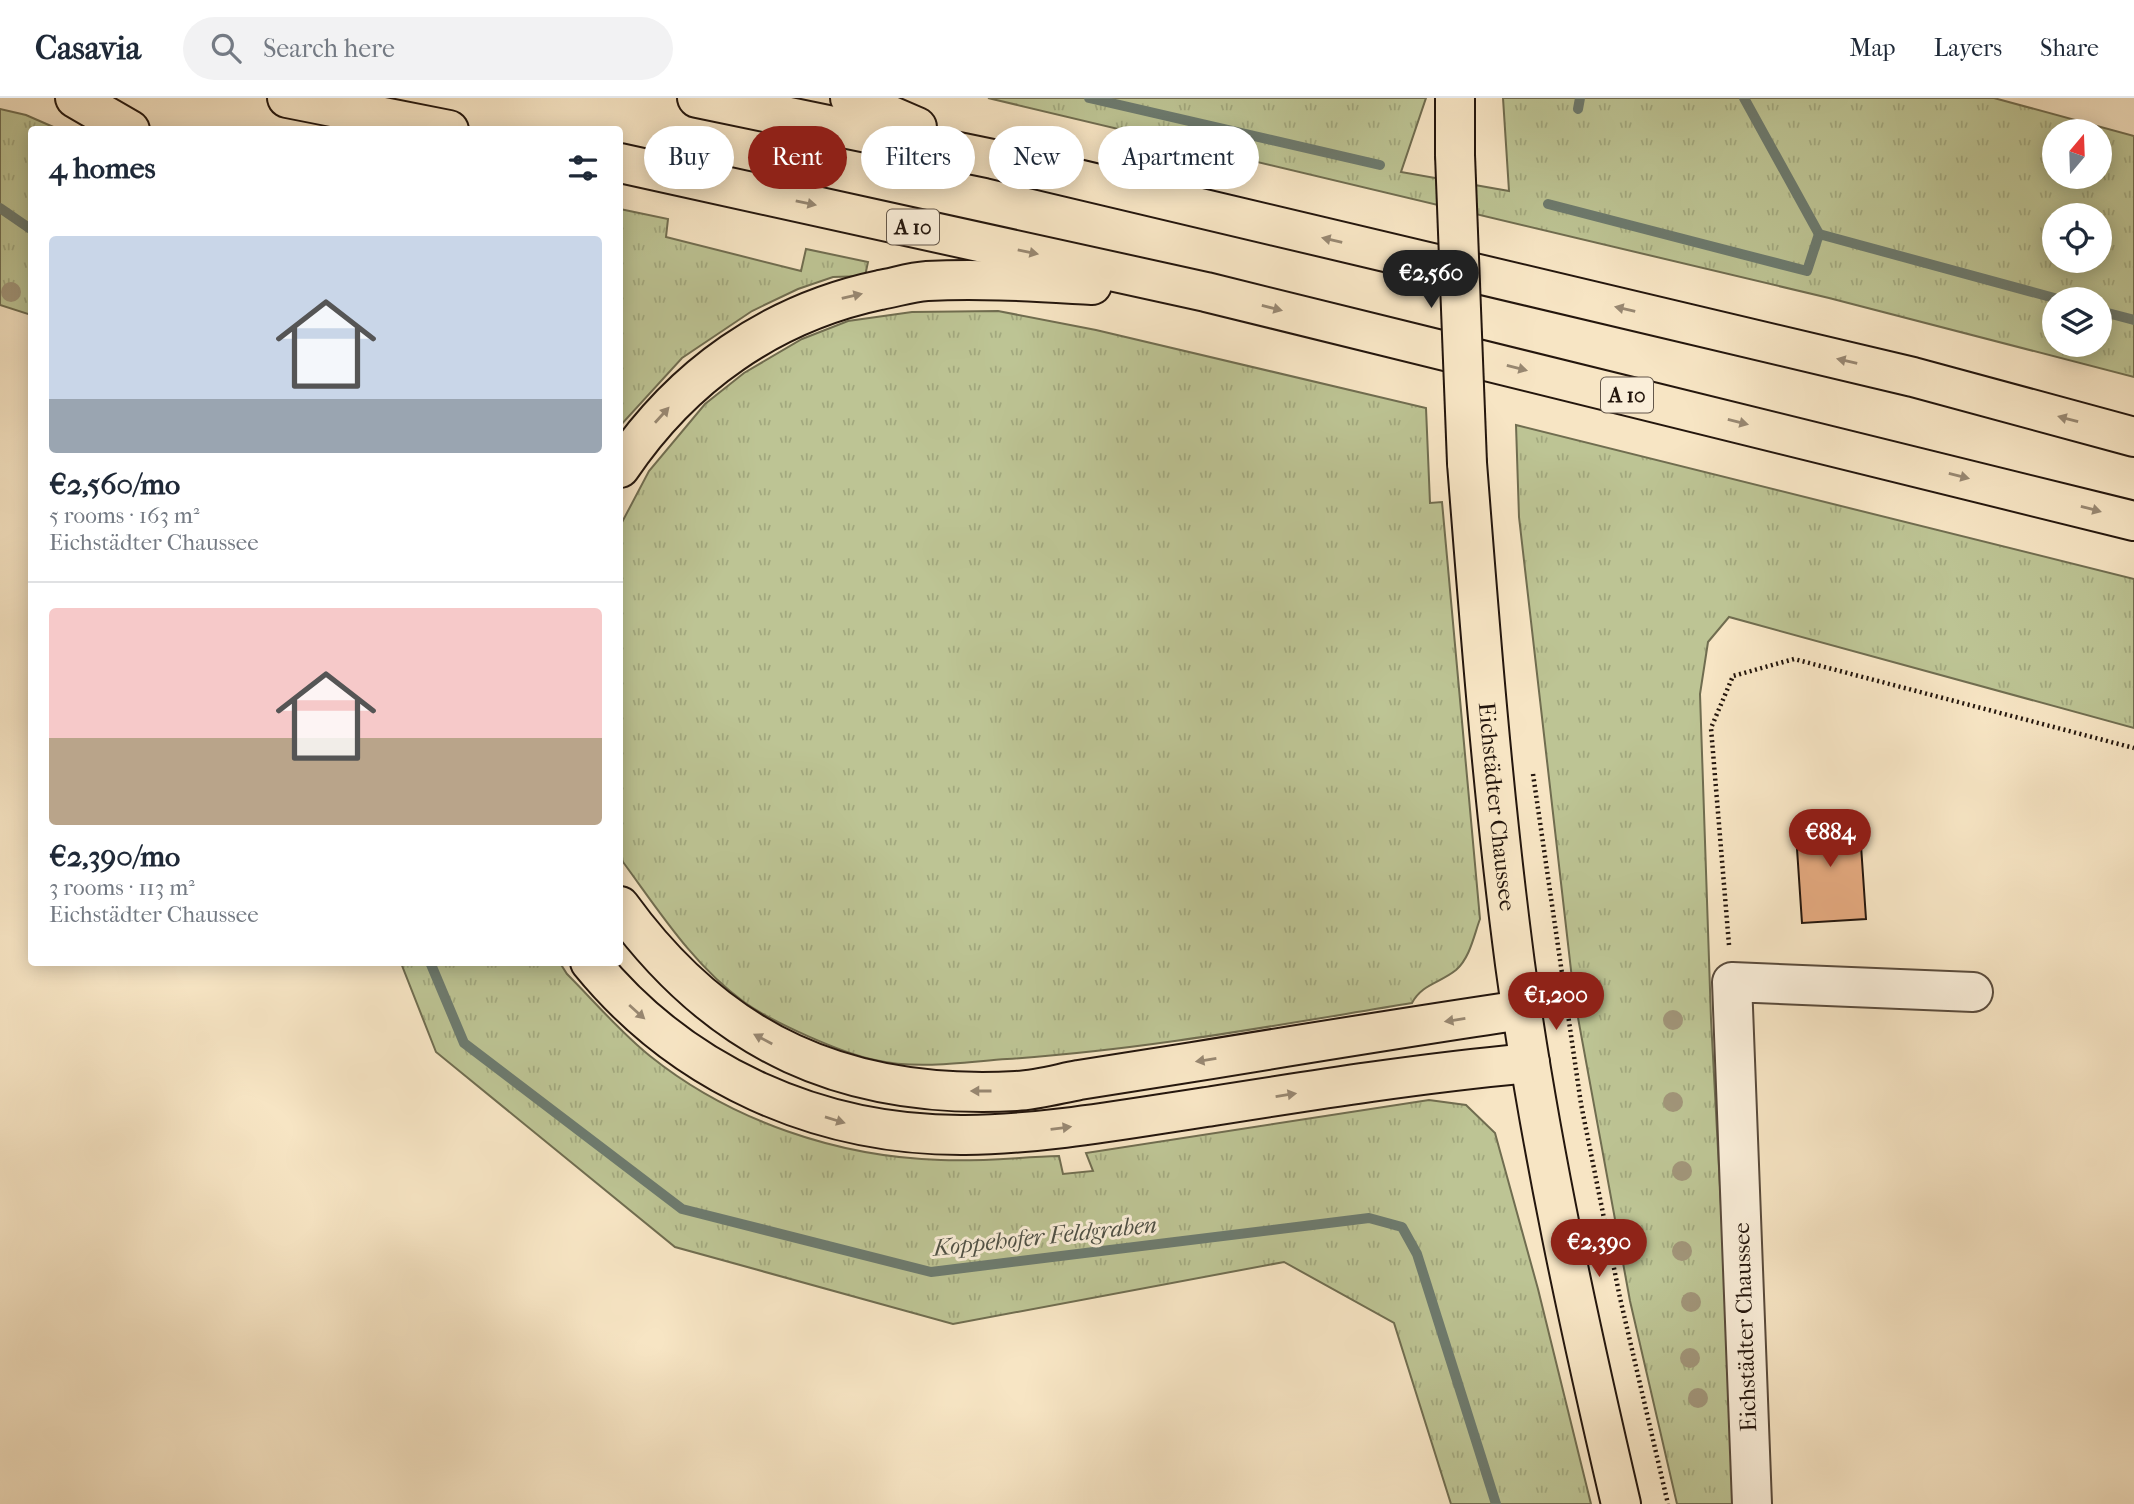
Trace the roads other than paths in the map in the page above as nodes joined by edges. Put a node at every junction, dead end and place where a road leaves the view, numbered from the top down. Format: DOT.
graph roads {
  1 [pos="75,98"];
  2 [pos="288,98"];
  3 [pos="698,98"];
  4 [pos="850,98"];
  5 [pos="1455,98"];
  6 [pos="123,126"];
  7 [pos="429,126"];
  8 [pos="989,157"];
  9 [pos="989,158"];
  10 [pos="623,164"];
  11 [pos="1084,181"];
  12 [pos="1206,292"];
  13 [pos="2134,437"];
  14 [pos="623,464"];
  15 [pos="2134,521"];
  16 [pos="623,910"];
  17 [pos="593,966"];
  18 [pos="1973,992"];
  19 [pos="1522,1010"];
  20 [pos="1530,1063"];
  21 [pos="1620,1504"];
  22 [pos="1752,1504"];
  1 -- 6 [label="main road"];
  2 -- 7 [label="main road"];
  3 -- 9 [label="main road"];
  4 -- 8 [label="main road"];
  5 -- 19 [label="main road, Eichstädter Chaussee, bridge"];
  10 -- 12 [label="main road, A 10, one-way"];
  13 -- 11 [label="main road, one-way"];
  14 -- 12 [label="main road, one-way"];
  12 -- 15 [label="main road, A 10, one-way"];
  19 -- 16 [label="main road, one-way"];
  17 -- 20 [label="main road, one-way"];
  18 -- 22 [label="lane, Eichstädter Chaussee"];
  19 -- 20 [label="main road, Eichstädter Chaussee"];
  20 -- 21 [label="main road, Eichstädter Chaussee"];
}
